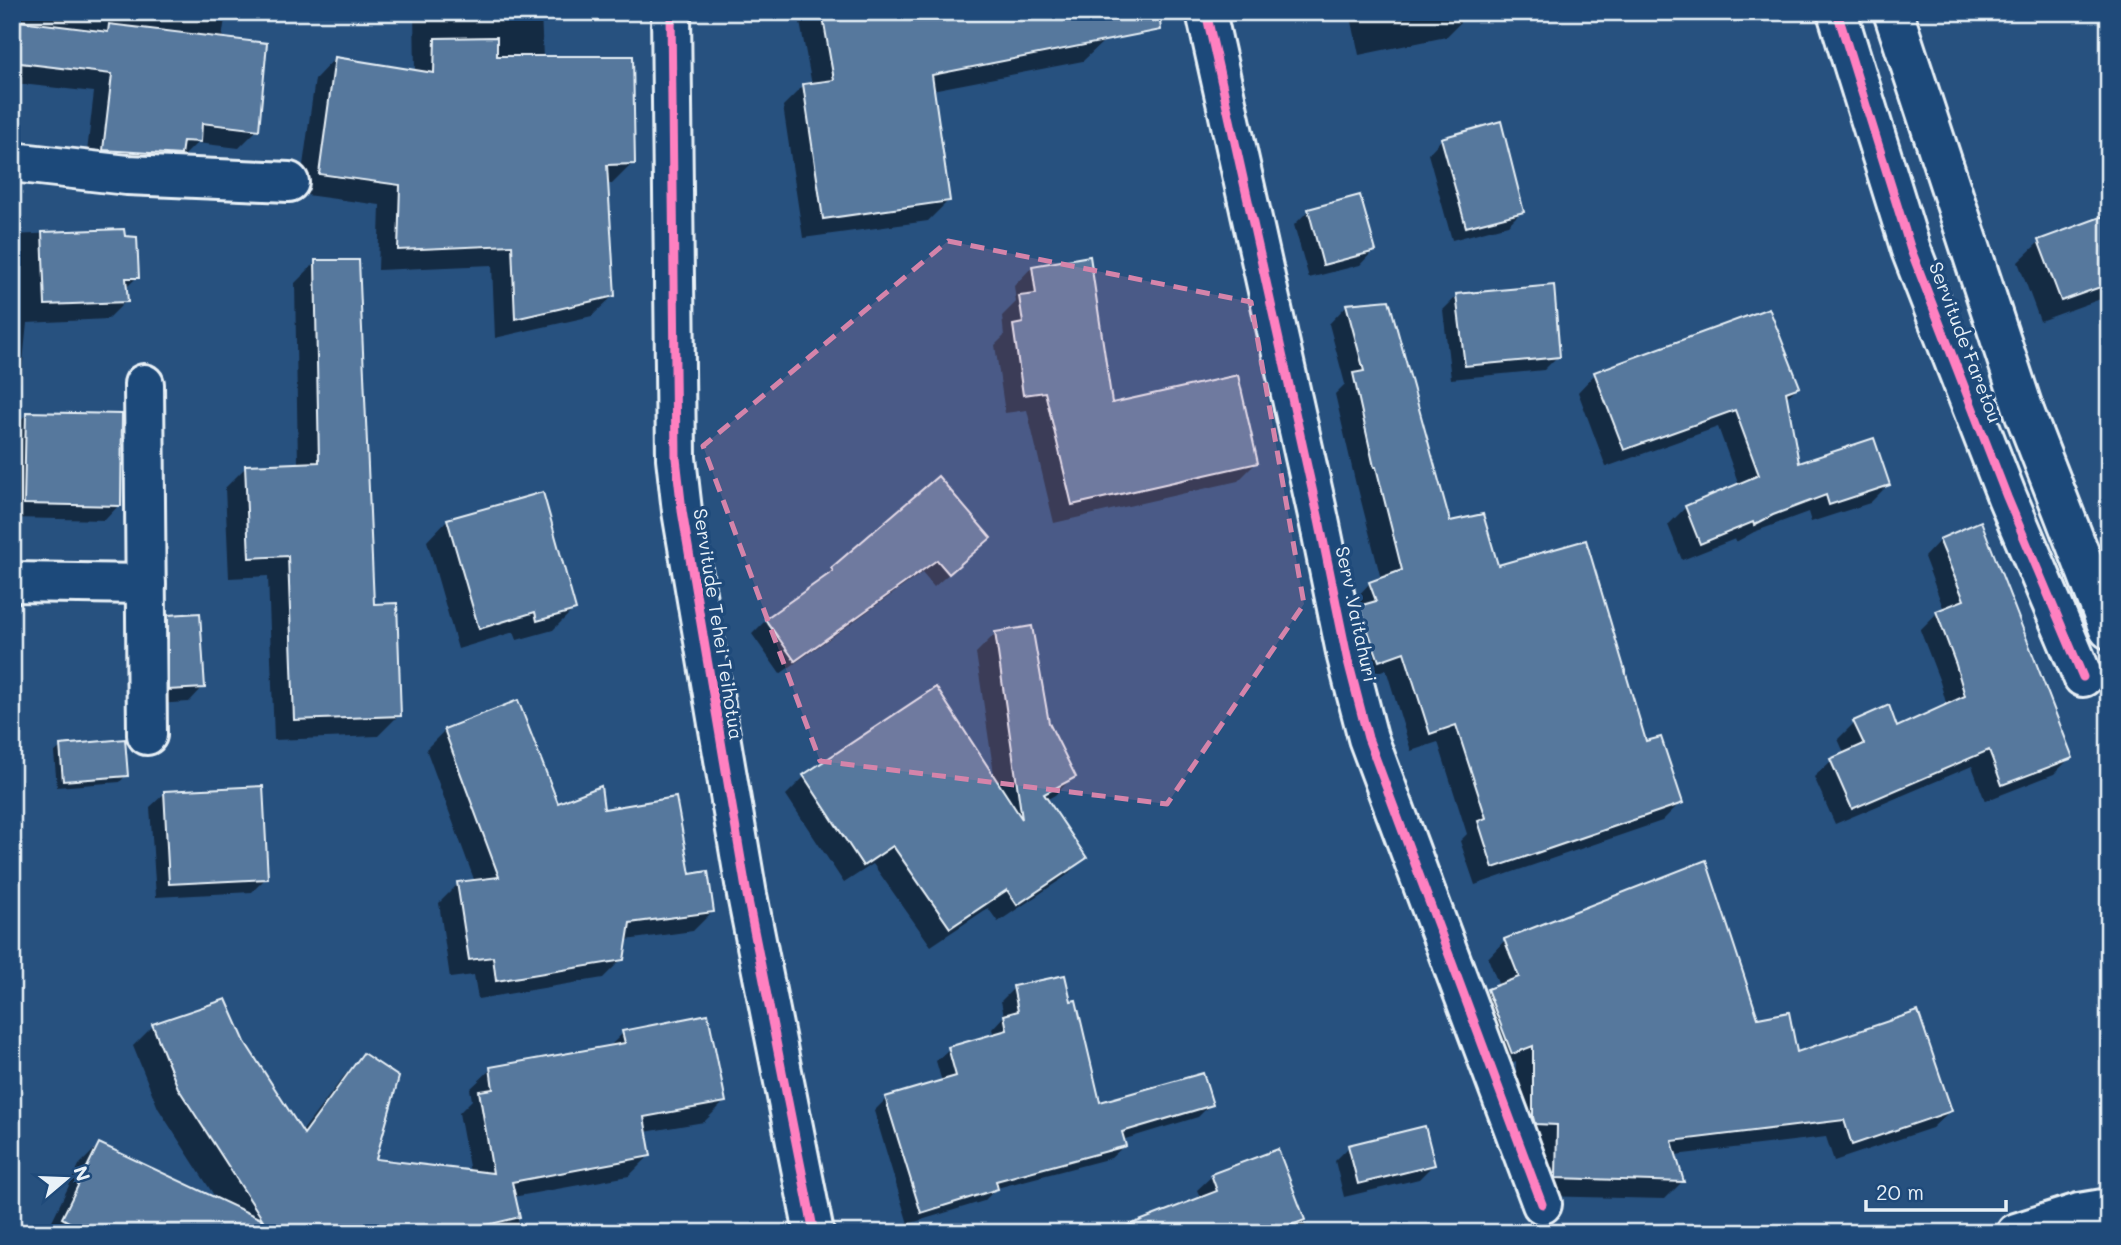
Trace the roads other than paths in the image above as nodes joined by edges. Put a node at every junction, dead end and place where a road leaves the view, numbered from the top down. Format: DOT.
graph roads {
  1 [pos="671,12"];
  2 [pos="1206,12"];
  3 [pos="1837,12"];
  4 [pos="1893,12"];
  5 [pos="12,162"];
  6 [pos="289,182"];
  7 [pos="144,384"];
  8 [pos="12,582"];
  9 [pos="145,584"];
  10 [pos="2109,629"];
  11 [pos="2083,677"];
  12 [pos="147,735"];
  13 [pos="1542,1204"];
  14 [pos="2109,1208"];
  15 [pos="814,1233"];
  16 [pos="2016,1233"];
  1 -- 15 [label="main road, Servitude Tehei Teihotua"];
  2 -- 13 [label="main road, Serv .Vaitahuri"];
  3 -- 11 [label="main road, Servitude Faretou"];
  4 -- 10 [label="main road, Servitude Faretou"];
  5 -- 6 [label="main road"];
  7 -- 9 [label="main road"];
  8 -- 9 [label="main road"];
  9 -- 12 [label="main road"];
  14 -- 16 [label="main road"];
}
